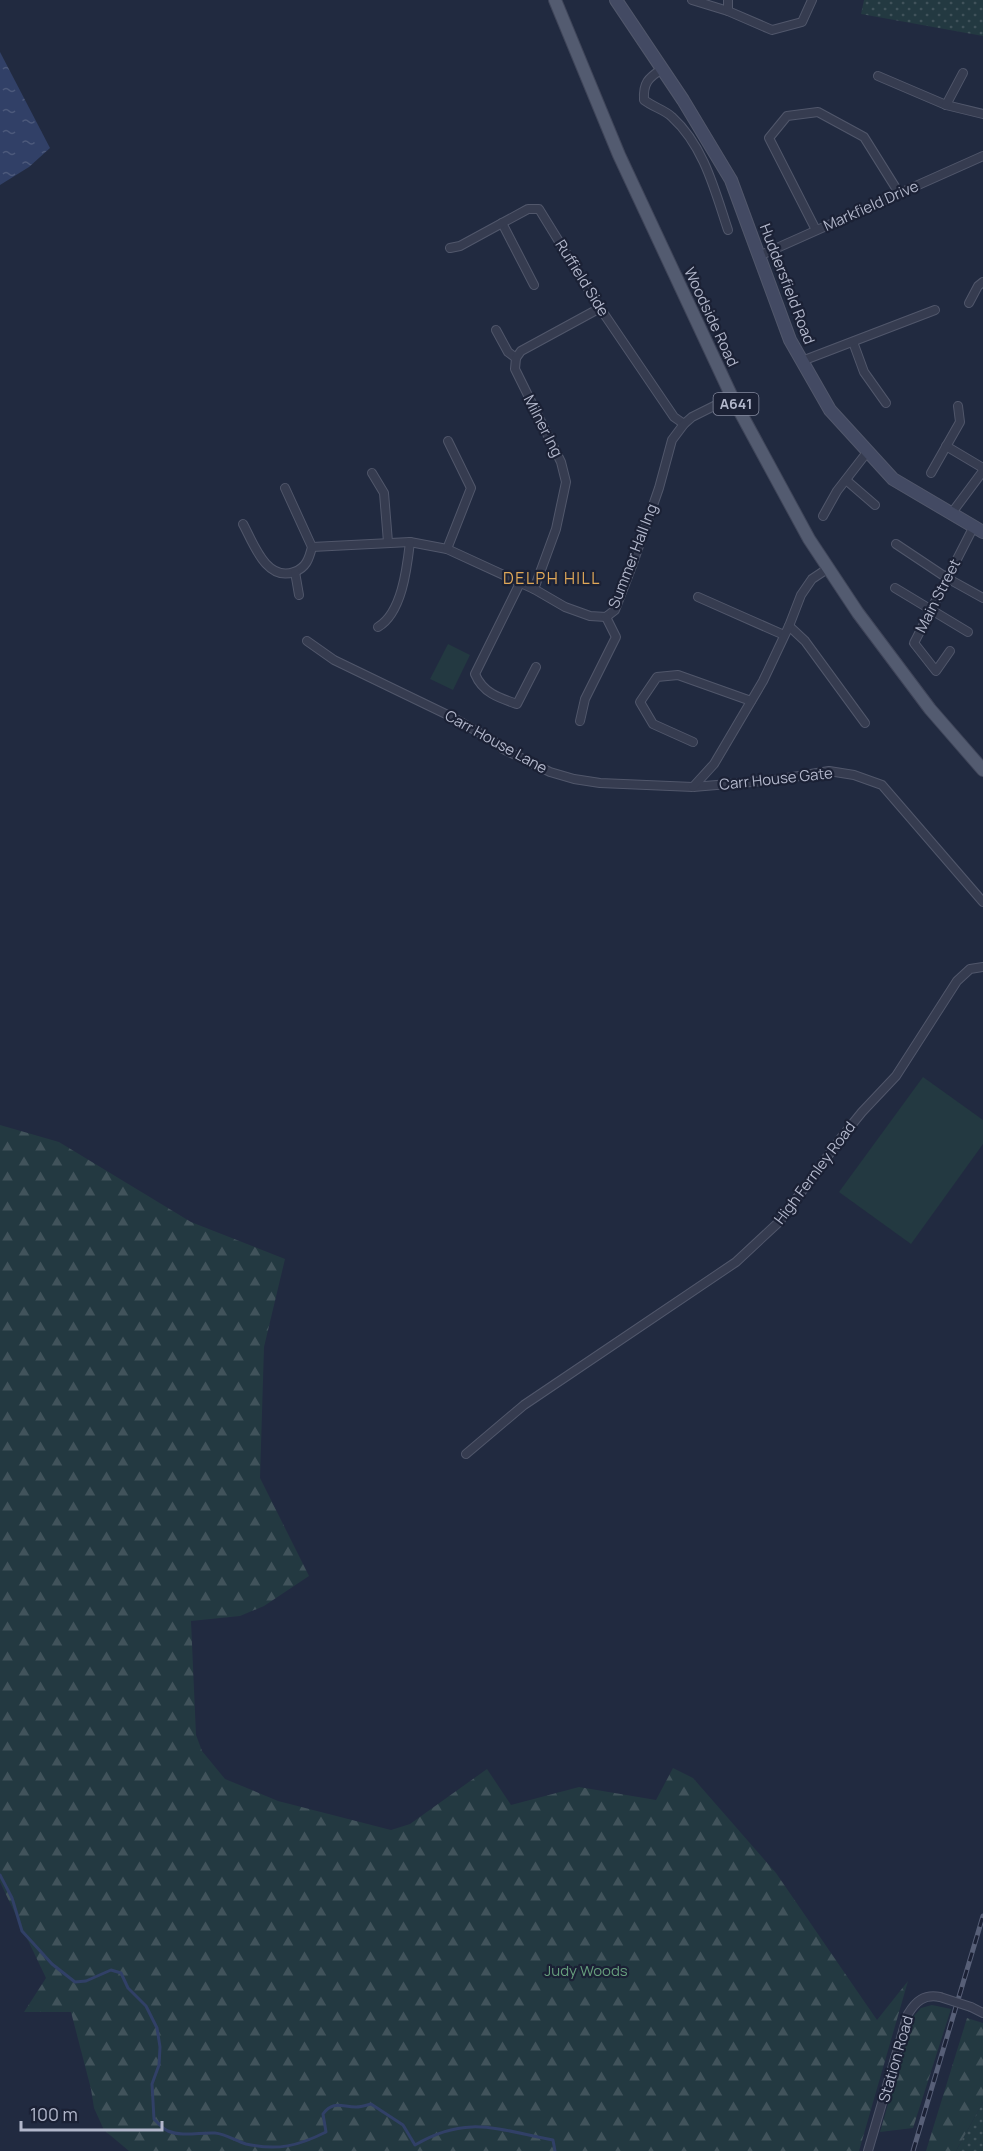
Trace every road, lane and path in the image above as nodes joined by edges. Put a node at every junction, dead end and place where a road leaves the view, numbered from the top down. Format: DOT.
graph roads {
  1 [pos="555,0"];
  2 [pos="616,0"];
  3 [pos="692,0"];
  4 [pos="728,0"];
  5 [pos="812,0"];
  6 [pos="728,11"];
  7 [pos="662,69"];
  8 [pos="963,73"];
  9 [pos="878,76"];
  10 [pos="946,105"];
  11 [pos="983,114"];
  12 [pos="983,156"];
  13 [pos="899,193"];
  14 [pos="502,223"];
  15 [pos="728,230"];
  16 [pos="816,230"];
  17 [pos="450,248"];
  18 [pos="759,256"];
  19 [pos="983,282"];
  20 [pos="534,285"];
  21 [pos="969,303"];
  22 [pos="600,308"];
  23 [pos="935,310"];
  24 [pos="496,330"];
  25 [pos="853,342"];
  26 [pos="516,358"];
  27 [pos="802,361"];
  28 [pos="732,397"];
  29 [pos="886,402"];
  30 [pos="958,406"];
  31 [pos="684,424"];
  32 [pos="448,441"];
  33 [pos="946,446"];
  34 [pos="868,451"];
  35 [pos="983,470"];
  36 [pos="372,473"];
  37 [pos="931,473"];
  38 [pos="846,480"];
  39 [pos="285,488"];
  40 [pos="875,504"];
  41 [pos="951,514"];
  42 [pos="824,516"];
  43 [pos="243,524"];
  44 [pos="978,530"];
  45 [pos="388,542"];
  46 [pos="410,542"];
  47 [pos="896,543"];
  48 [pos="312,547"];
  49 [pos="447,549"];
  50 [pos="827,568"];
  51 [pos="294,572"];
  52 [pos="947,578"];
  53 [pos="520,583"];
  54 [pos="895,588"];
  55 [pos="534,589"];
  56 [pos="299,595"];
  57 [pos="698,597"];
  58 [pos="983,598"];
  59 [pos="931,609"];
  60 [pos="606,617"];
  61 [pos="378,627"];
  62 [pos="787,630"];
  63 [pos="968,632"];
  64 [pos="307,641"];
  65 [pos="950,651"];
  66 [pos="536,667"];
  67 [pos="751,701"];
  68 [pos="580,721"];
  69 [pos="865,723"];
  70 [pos="693,742"];
  71 [pos="983,770"];
  72 [pos="693,788"];
  73 [pos="983,902"];
  74 [pos="983,967"];
  75 [pos="466,1454"];
  76 [pos="983,2013"];
  77 [pos="868,2151"];
  1 -- 28 [label="main road, Woodside Road / A641"];
  2 -- 7 [label="main road, Huddersfield Road"];
  3 -- 6 [label="street"];
  4 -- 6 [label="street"];
  5 -- 6 [label="street"];
  7 -- 15 [label="street"];
  7 -- 18 [label="main road, Huddersfield Road"];
  8 -- 10 [label="street"];
  9 -- 10 [label="street"];
  10 -- 11 [label="street"];
  12 -- 13 [label="street, Markfield Drive"];
  13 -- 16 [label="street, Markfield Drive"];
  13 -- 16 [label="street"];
  14 -- 17 [label="street, Ruffield Side"];
  14 -- 20 [label="street"];
  14 -- 22 [label="street, Ruffield Side"];
  16 -- 18 [label="street, Markfield Drive"];
  18 -- 27 [label="main road, Huddersfield Road"];
  19 -- 21 [label="street"];
  22 -- 26 [label="street"];
  22 -- 31 [label="street, Ruffield Side"];
  23 -- 25 [label="street"];
  24 -- 26 [label="street"];
  25 -- 27 [label="street"];
  25 -- 29 [label="street"];
  26 -- 55 [label="street, Milner Ing"];
  27 -- 34 [label="main road, Huddersfield Road"];
  28 -- 31 [label="street, Summer Hall Ing"];
  28 -- 50 [label="main road, Woodside Road / A641"];
  30 -- 33 [label="street"];
  31 -- 60 [label="street, Summer Hall Ing"];
  32 -- 49 [label="street"];
  33 -- 35 [label="street"];
  33 -- 37 [label="street"];
  34 -- 38 [label="street"];
  34 -- 41 [label="main road, Huddersfield Road"];
  35 -- 41 [label="street"];
  36 -- 45 [label="street"];
  38 -- 40 [label="street"];
  38 -- 42 [label="street"];
  39 -- 48 [label="street"];
  41 -- 44 [label="main road, Huddersfield Road"];
  43 -- 51 [label="street"];
  44 -- 52 [label="street, Main Street"];
  45 -- 46 [label="street, Summer Hall Ing"];
  45 -- 48 [label="street, Summer Hall Ing"];
  46 -- 49 [label="street, Summer Hall Ing"];
  46 -- 61 [label="street"];
  47 -- 52 [label="street"];
  48 -- 51 [label="street"];
  49 -- 53 [label="street, Summer Hall Ing"];
  50 -- 62 [label="street"];
  50 -- 71 [label="main road, Woodside Road / A641"];
  51 -- 56 [label="street"];
  52 -- 58 [label="street"];
  52 -- 59 [label="street, Main Street"];
  53 -- 55 [label="street, Summer Hall Ing"];
  53 -- 66 [label="street"];
  54 -- 59 [label="street"];
  55 -- 60 [label="street, Summer Hall Ing"];
  57 -- 62 [label="street"];
  59 -- 63 [label="street"];
  59 -- 65 [label="street, Main Street"];
  60 -- 68 [label="street"];
  62 -- 67 [label="street"];
  62 -- 69 [label="street"];
  64 -- 72 [label="street, Carr House Lane"];
  67 -- 70 [label="street"];
  67 -- 72 [label="street"];
  72 -- 73 [label="street, Carr House Gate"];
  74 -- 75 [label="street, High Fernley Road"];
  76 -- 77 [label="street, Station Road, bridge"];
}
